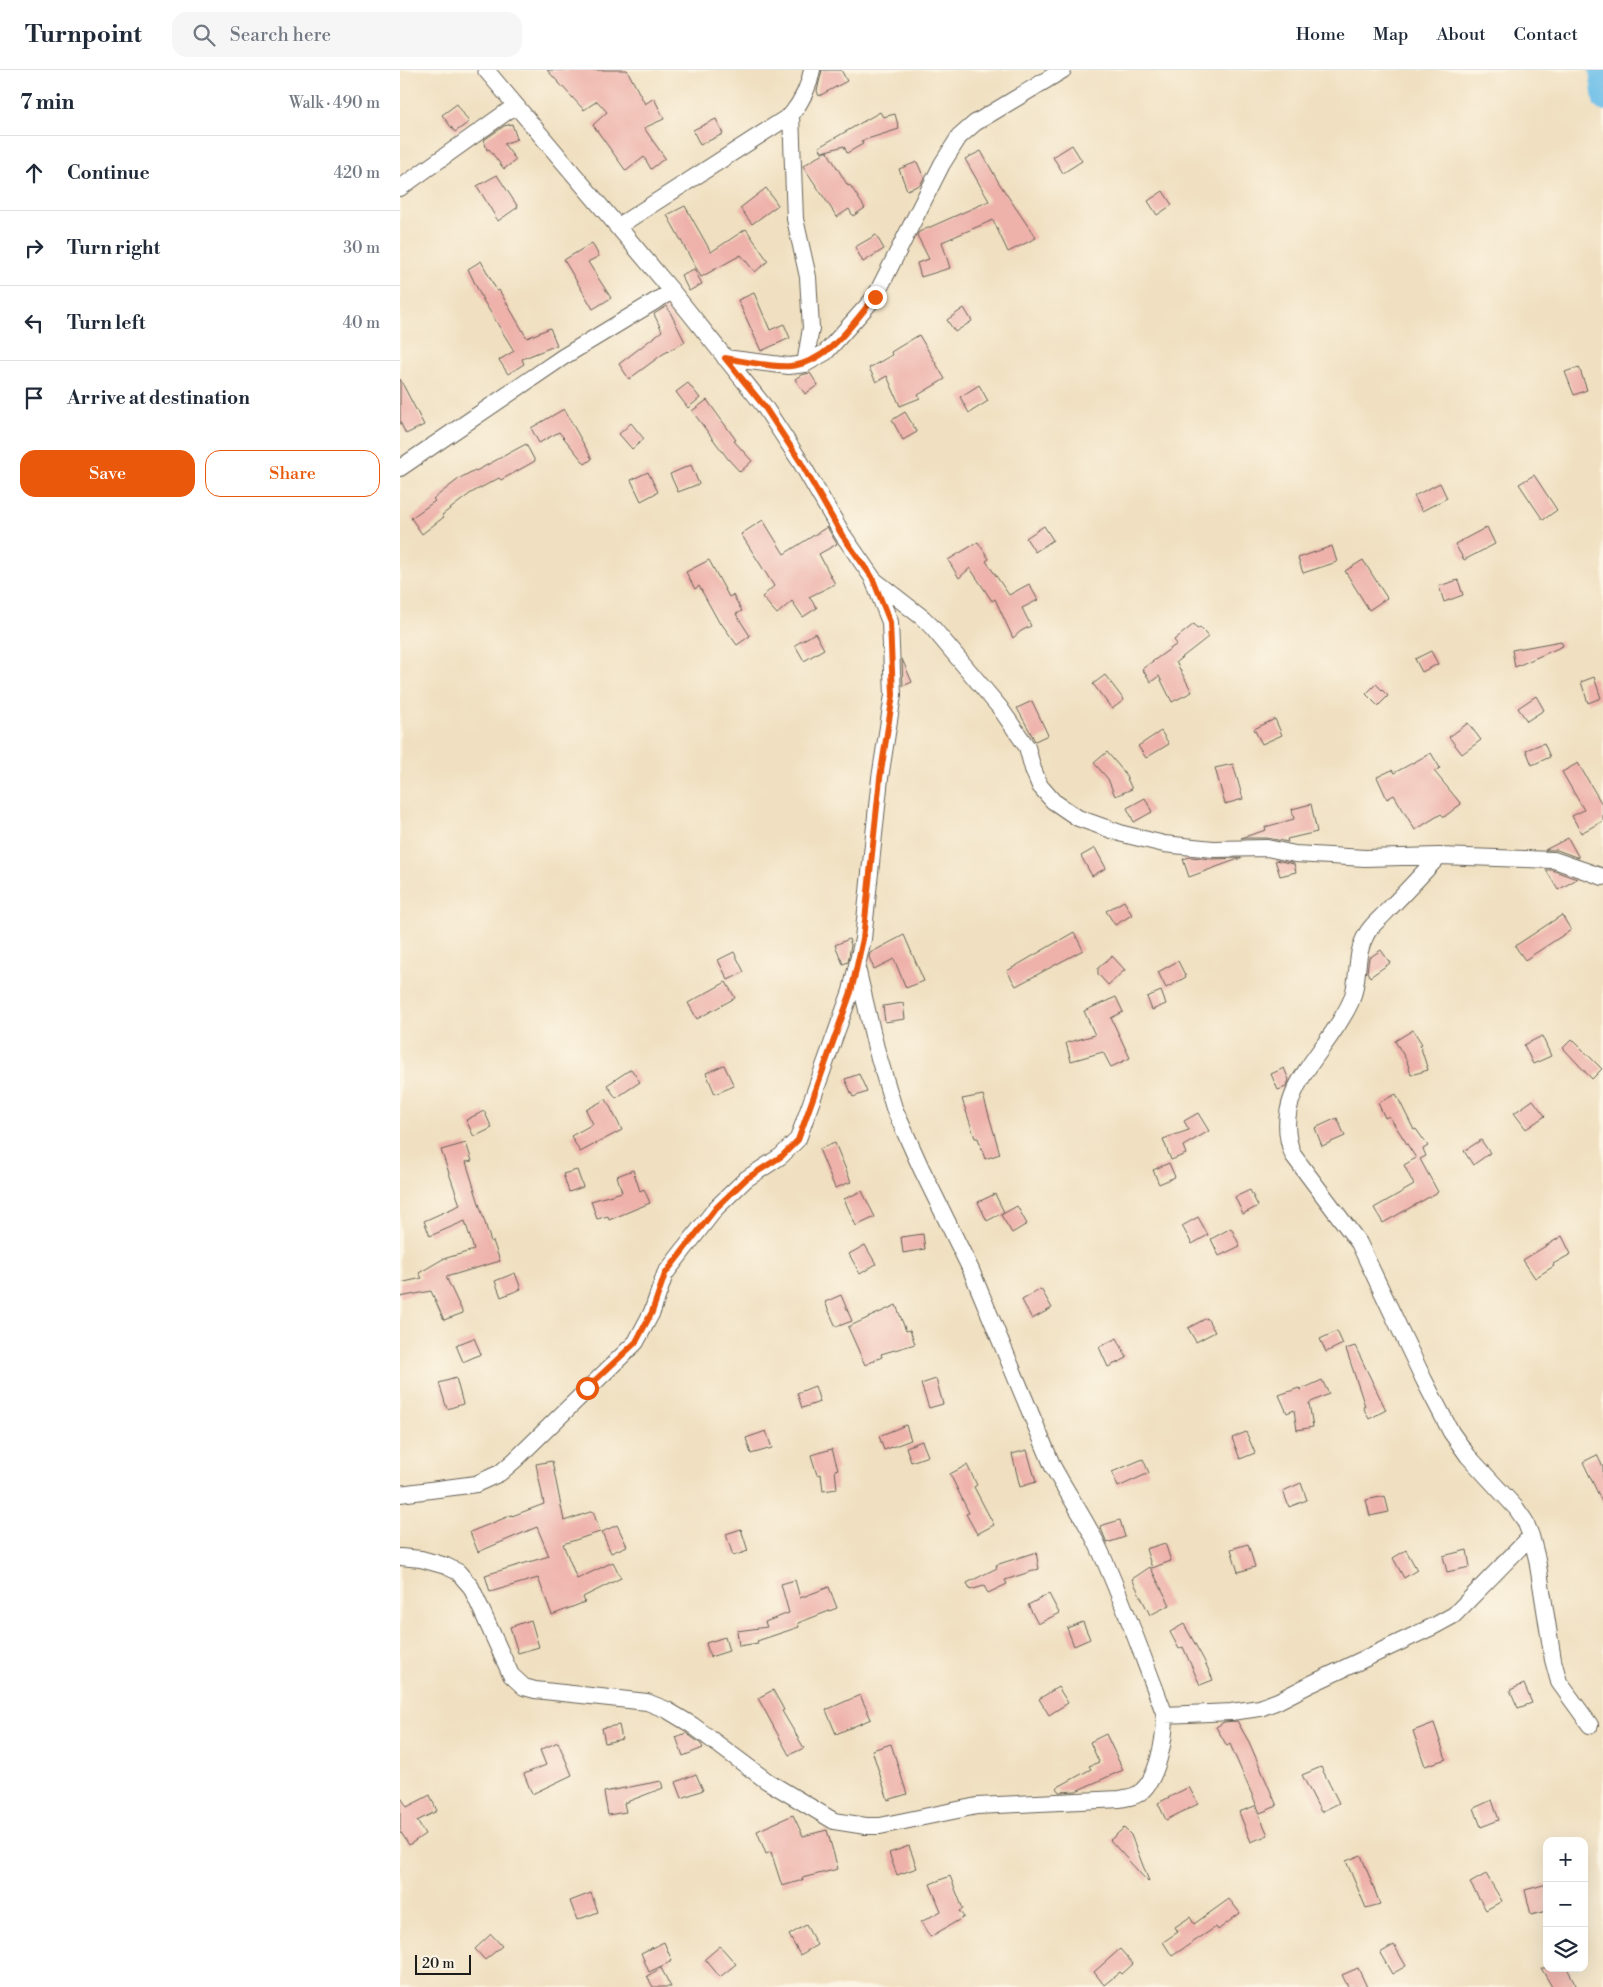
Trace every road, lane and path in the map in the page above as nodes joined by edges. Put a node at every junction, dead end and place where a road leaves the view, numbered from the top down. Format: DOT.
graph roads {
  1 [pos="486,70"];
  2 [pos="812,70"];
  3 [pos="1063,70"];
  4 [pos="515,106"];
  5 [pos="791,115"];
  6 [pos="400,188"];
  7 [pos="617,228"];
  8 [pos="672,291"];
  9 [pos="725,358"];
  10 [pos="804,364"];
  11 [pos="400,468"];
  12 [pos="872,577"];
  13 [pos="1439,856"];
  14 [pos="1603,877"];
  15 [pos="856,967"];
  16 [pos="400,1494"];
  17 [pos="1531,1536"];
  18 [pos="400,1557"];
  19 [pos="1165,1715"];
  20 [pos="1590,1725"];
  1 -- 4 [label="street"];
  2 -- 5 [label="street"];
  3 -- 10 [label="street"];
  4 -- 6 [label="street"];
  4 -- 7 [label="street"];
  5 -- 7 [label="street"];
  5 -- 10 [label="street"];
  7 -- 8 [label="street"];
  8 -- 9 [label="street"];
  8 -- 11 [label="street"];
  9 -- 10 [label="street"];
  9 -- 12 [label="street"];
  12 -- 13 [label="street"];
  12 -- 15 [label="street"];
  13 -- 14 [label="street"];
  13 -- 17 [label="street"];
  15 -- 16 [label="street"];
  15 -- 19 [label="street"];
  17 -- 19 [label="street"];
  17 -- 20 [label="street"];
  18 -- 19 [label="street"];
}
